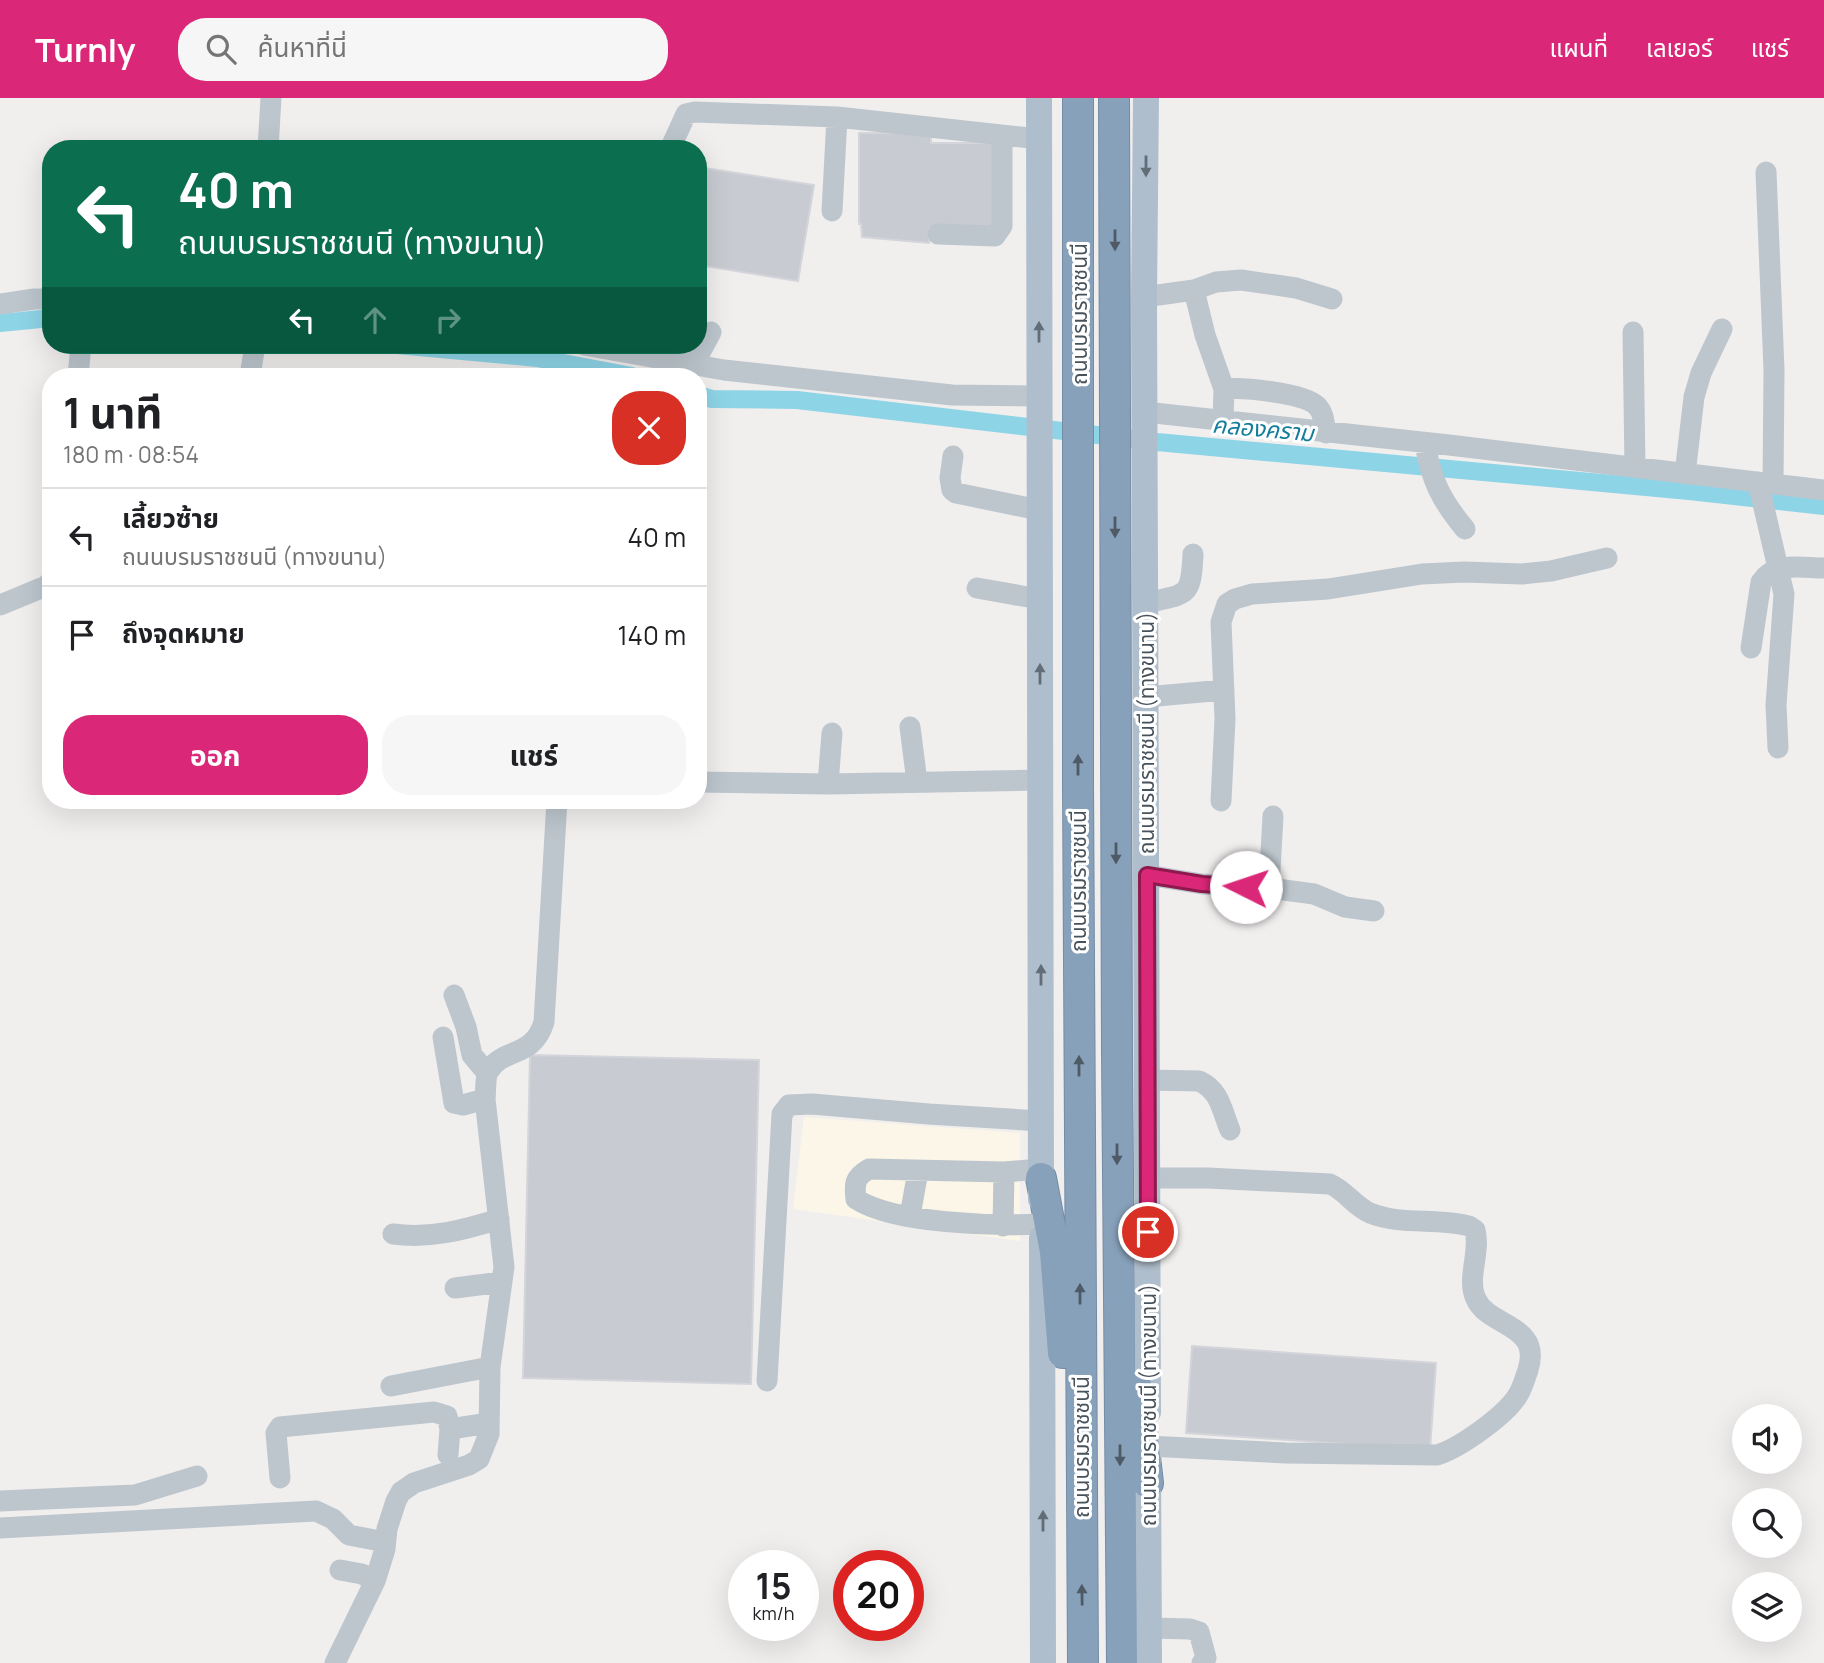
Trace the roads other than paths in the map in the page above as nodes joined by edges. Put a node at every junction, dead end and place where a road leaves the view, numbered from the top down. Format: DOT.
graph roads {
  1 [pos="271,98"];
  2 [pos="1040,98"];
  3 [pos="1078,98"];
  4 [pos="1114,98"];
  5 [pos="1146,98"];
  6 [pos="837,117"];
  7 [pos="1002,135"];
  8 [pos="1039,139"];
  9 [pos="269,140"];
  10 [pos="674,140"];
  11 [pos="1766,172"];
  12 [pos="832,211"];
  13 [pos="938,234"];
  14 [pos="1194,290"];
  15 [pos="1144,297"];
  16 [pos="42,299"];
  17 [pos="1332,299"];
  18 [pos="0,304"];
  19 [pos="1722,329"];
  20 [pos="711,332"];
  21 [pos="1633,332"];
  22 [pos="707,340"];
  23 [pos="631,354"];
  24 [pos="699,354"];
  25 [pos="693,366"];
  26 [pos="1224,389"];
  27 [pos="1039,398"];
  28 [pos="1145,415"];
  29 [pos="1223,421"];
  30 [pos="1326,433"];
  31 [pos="953,456"];
  32 [pos="1427,456"];
  33 [pos="1635,468"];
  34 [pos="1685,474"];
  35 [pos="1824,490"];
  36 [pos="1764,491"];
  37 [pos="1039,510"];
  38 [pos="1465,529"];
  39 [pos="1193,554"];
  40 [pos="1607,558"];
  41 [pos="1777,568"];
  42 [pos="1824,568"];
  43 [pos="42,588"];
  44 [pos="976,588"];
  45 [pos="1039,599"];
  46 [pos="1146,603"];
  47 [pos="0,605"];
  48 [pos="1751,648"];
  49 [pos="1224,690"];
  50 [pos="1146,697"];
  51 [pos="911,727"];
  52 [pos="832,733"];
  53 [pos="1779,748"];
  54 [pos="1040,780"];
  55 [pos="707,782"];
  56 [pos="917,782"];
  57 [pos="828,784"];
  58 [pos="1221,801"];
  59 [pos="556,809"];
  60 [pos="1273,816"];
  61 [pos="1147,875"];
  62 [pos="1269,888"];
  63 [pos="1374,911"];
  64 [pos="454,995"];
  65 [pos="443,1037"];
  66 [pos="487,1073"];
  67 [pos="1147,1080"];
  68 [pos="485,1100"];
  69 [pos="1041,1121"];
  70 [pos="1230,1130"];
  71 [pos="918,1171"];
  72 [pos="1004,1172"];
  73 [pos="1041,1174"];
  74 [pos="1148,1178"];
  75 [pos="910,1216"];
  76 [pos="1118,1217"];
  77 [pos="499,1219"];
  78 [pos="1041,1224"];
  79 [pos="1003,1226"];
  80 [pos="393,1234"];
  81 [pos="502,1282"];
  82 [pos="455,1288"];
  83 [pos="490,1367"];
  84 [pos="767,1381"];
  85 [pos="391,1387"];
  86 [pos="489,1423"];
  87 [pos="450,1429"];
  88 [pos="1148,1446"];
  89 [pos="1080,1454"];
  90 [pos="448,1455"];
  91 [pos="197,1476"];
  92 [pos="280,1478"];
  93 [pos="1149,1483"];
  94 [pos="0,1501"];
  95 [pos="0,1528"];
  96 [pos="385,1542"];
  97 [pos="340,1570"];
  98 [pos="375,1581"];
  99 [pos="1149,1628"];
  100 [pos="335,1663"];
  101 [pos="1043,1663"];
  102 [pos="1083,1663"];
  103 [pos="1122,1663"];
  104 [pos="1149,1663"];
  105 [pos="1202,1663"];
  1 -- 9 [label="street"];
  2 -- 8 [label="main road"];
  89 -- 3 [label="highway, ถนนบรมราชชนนี, one-way"];
  4 -- 76 [label="highway, ถนนบรมราชชนนี, one-way"];
  5 -- 15 [label="main road, ถนนบรมราชชนนี (ทางขนาน), one-way"];
  6 -- 7 [label="street"];
  6 -- 10 [label="street"];
  6 -- 12 [label="street"];
  7 -- 8 [label="street"];
  7 -- 13 [label="street"];
  27 -- 8 [label="main road, one-way"];
  11 -- 36 [label="street"];
  14 -- 15 [label="street"];
  14 -- 17 [label="street"];
  14 -- 26 [label="street"];
  15 -- 28 [label="main road, ถนนบรมราชชนนี (ทางขนาน)"];
  16 -- 18 [label="street"];
  19 -- 34 [label="street"];
  20 -- 22 [label="street"];
  21 -- 33 [label="street"];
  23 -- 25 [label="street"];
  24 -- 25 [label="street"];
  25 -- 27 [label="street"];
  26 -- 29 [label="street"];
  26 -- 30 [label="street"];
  27 -- 37 [label="main road"];
  28 -- 29 [label="street"];
  28 -- 46 [label="main road, ถนนบรมราชชนนี (ทางขนาน)"];
  29 -- 30 [label="street"];
  30 -- 32 [label="street"];
  31 -- 37 [label="street"];
  32 -- 33 [label="street"];
  32 -- 38 [label="street"];
  33 -- 34 [label="street"];
  34 -- 36 [label="street"];
  35 -- 36 [label="street"];
  36 -- 41 [label="street"];
  37 -- 45 [label="main road"];
  39 -- 46 [label="street"];
  40 -- 49 [label="street"];
  41 -- 42 [label="street"];
  41 -- 48 [label="street"];
  41 -- 53 [label="street"];
  43 -- 47 [label="street"];
  44 -- 45 [label="street"];
  54 -- 45 [label="main road, one-way"];
  46 -- 50 [label="main road, ถนนบรมราชชนนี (ทางขนาน)"];
  49 -- 50 [label="street"];
  49 -- 58 [label="street"];
  50 -- 61 [label="main road, ถนนบรมราชชนนี (ทางขนาน)"];
  51 -- 56 [label="street"];
  52 -- 57 [label="street"];
  54 -- 56 [label="street"];
  69 -- 54 [label="main road, one-way"];
  55 -- 57 [label="street"];
  56 -- 57 [label="street"];
  59 -- 66 [label="street"];
  60 -- 62 [label="street"];
  61 -- 62 [label="street"];
  61 -- 67 [label="main road, ถนนบรมราชชนนี (ทางขนาน)"];
  62 -- 63 [label="street"];
  64 -- 66 [label="street"];
  65 -- 68 [label="street"];
  66 -- 68 [label="street"];
  67 -- 70 [label="street"];
  67 -- 74 [label="main road, ถนนบรมราชชนนี (ทางขนาน)"];
  68 -- 77 [label="street"];
  69 -- 73 [label="main road"];
  69 -- 84 [label="street"];
  71 -- 72 [label="street"];
  71 -- 75 [label="street"];
  71 -- 75 [label="street"];
  72 -- 73 [label="street"];
  72 -- 79 [label="street"];
  73 -- 78 [label="main road"];
  73 -- 89 [label="highway"];
  74 -- 88 [label="main road, ถนนบรมราชชนนี (ทางขนาน)"];
  74 -- 88 [label="street"];
  75 -- 79 [label="street"];
  76 -- 93 [label="highway"];
  76 -- 103 [label="highway, ถนนบรมราชชนนี, one-way"];
  77 -- 80 [label="street"];
  77 -- 81 [label="street"];
  78 -- 79 [label="street"];
  101 -- 78 [label="main road, one-way"];
  81 -- 82 [label="street"];
  81 -- 83 [label="street"];
  83 -- 85 [label="street"];
  83 -- 86 [label="street"];
  86 -- 87 [label="street"];
  86 -- 96 [label="street"];
  87 -- 90 [label="street"];
  87 -- 92 [label="street"];
  88 -- 93 [label="main road, ถนนบรมราชชนนี (ทางขนาน)"];
  102 -- 89 [label="highway, ถนนบรมราชชนนี, one-way"];
  91 -- 94 [label="street"];
  93 -- 99 [label="main road, ถนนบรมราชชนนี (ทางขนาน)"];
  95 -- 96 [label="street"];
  96 -- 98 [label="street"];
  97 -- 98 [label="street"];
  98 -- 100 [label="street"];
  99 -- 104 [label="main road, ถนนบรมราชชนนี (ทางขนาน)"];
  99 -- 105 [label="street"];
}
